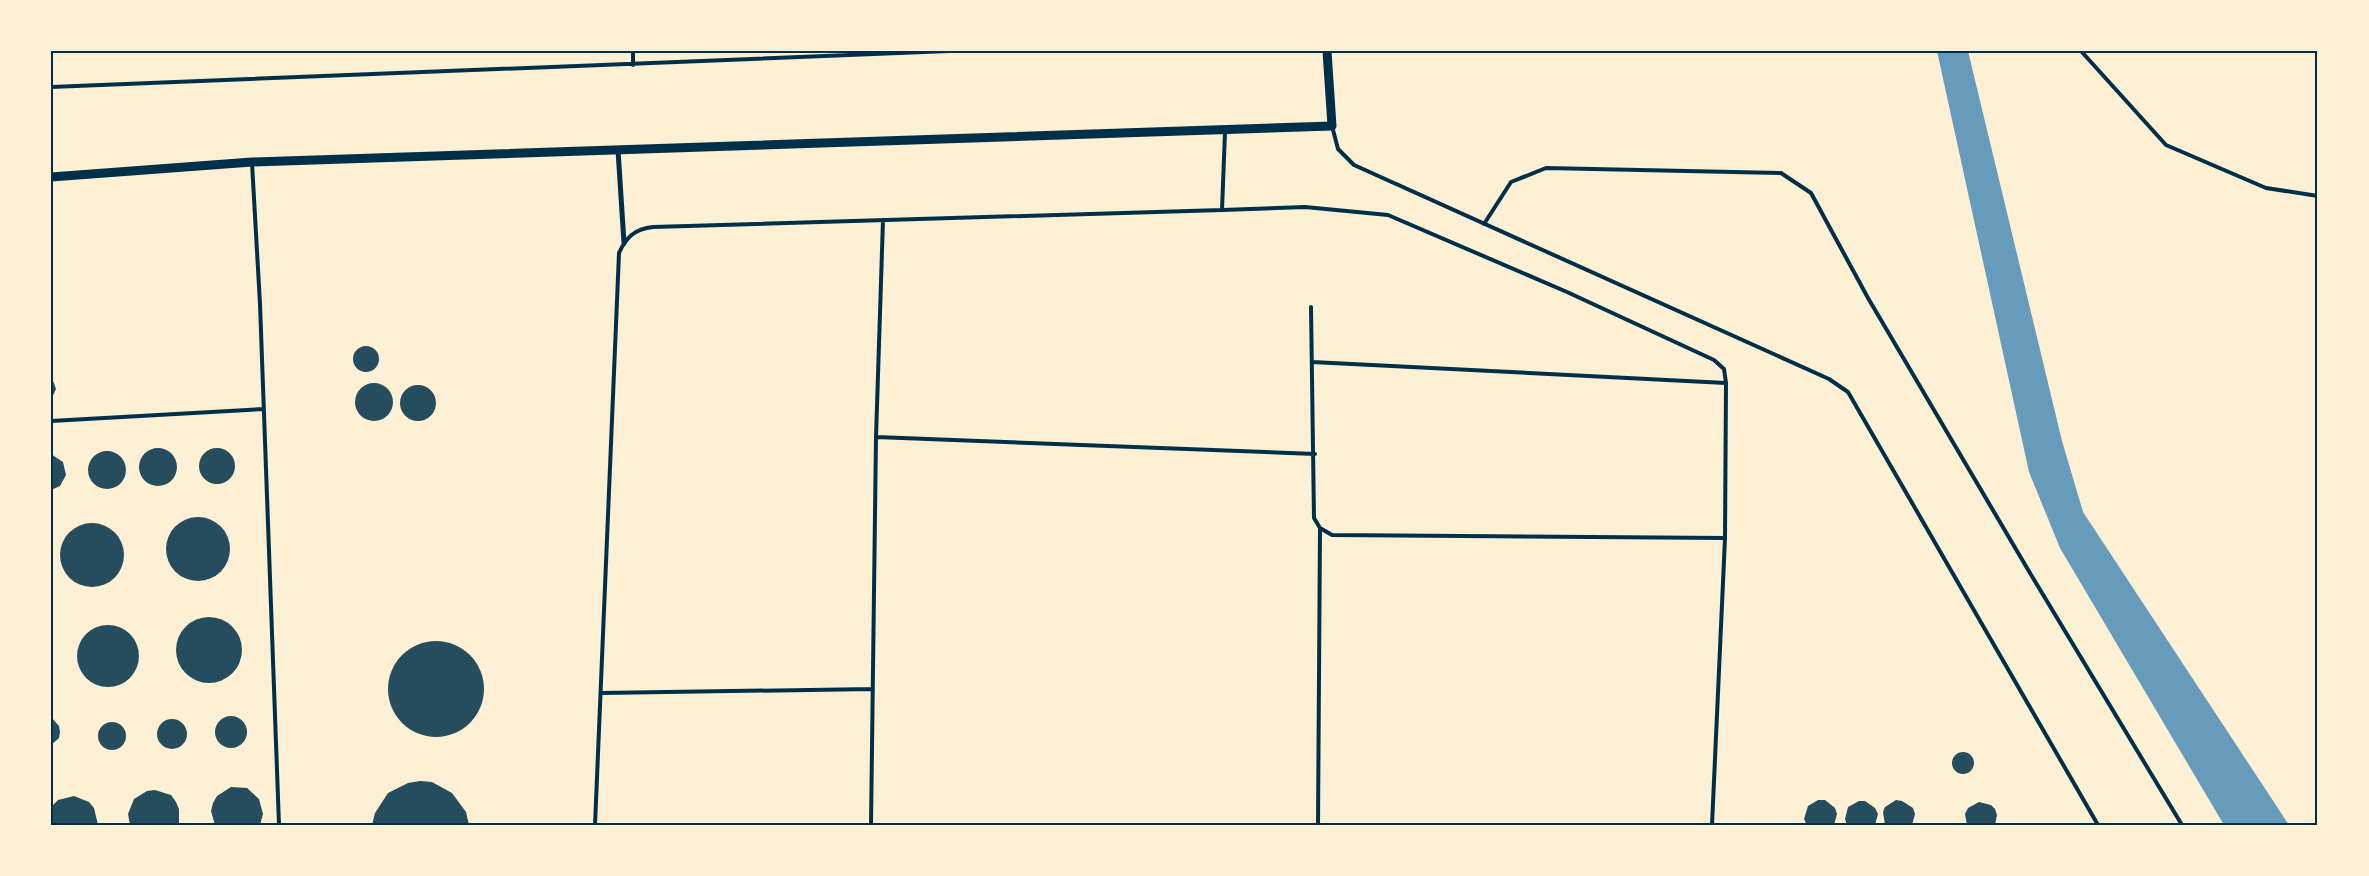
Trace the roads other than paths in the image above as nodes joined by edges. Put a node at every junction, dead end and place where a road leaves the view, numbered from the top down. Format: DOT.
graph roads {
  1 [pos="633,51"];
  2 [pos="949,51"];
  3 [pos="1327,51"];
  4 [pos="2081,51"];
  5 [pos="633,65"];
  6 [pos="51,87"];
  7 [pos="1332,126"];
  8 [pos="1226,132"];
  9 [pos="618,150"];
  10 [pos="252,162"];
  11 [pos="51,178"];
  12 [pos="2318,196"];
  13 [pos="1222,210"];
  14 [pos="883,220"];
  15 [pos="1484,224"];
  16 [pos="624,243"];
  17 [pos="1311,307"];
  18 [pos="1312,362"];
  19 [pos="1726,383"];
  20 [pos="263,410"];
  21 [pos="51,421"];
  22 [pos="876,437"];
  23 [pos="1315,454"];
  24 [pos="1320,528"];
  25 [pos="1725,538"];
  26 [pos="873,689"];
  27 [pos="601,693"];
  28 [pos="279,825"];
  29 [pos="595,825"];
  30 [pos="871,825"];
  31 [pos="1318,825"];
  32 [pos="1712,825"];
  33 [pos="2098,825"];
  34 [pos="2182,825"];
  1 -- 5 [label="lane"];
  2 -- 5 [label="lane"];
  3 -- 7 [label="street"];
  4 -- 12 [label="lane"];
  5 -- 6 [label="lane"];
  7 -- 8 [label="street"];
  7 -- 15 [label="lane"];
  8 -- 9 [label="street"];
  8 -- 13 [label="lane"];
  9 -- 10 [label="street"];
  9 -- 16 [label="street"];
  10 -- 11 [label="street"];
  10 -- 20 [label="lane"];
  13 -- 14 [label="lane"];
  13 -- 19 [label="lane"];
  14 -- 16 [label="lane"];
  14 -- 22 [label="lane"];
  15 -- 33 [label="lane"];
  15 -- 34 [label="lane"];
  16 -- 27 [label="lane"];
  17 -- 18 [label="lane"];
  18 -- 19 [label="lane"];
  18 -- 23 [label="lane"];
  19 -- 25 [label="lane"];
  20 -- 21 [label="lane"];
  20 -- 28 [label="lane"];
  22 -- 23 [label="lane"];
  22 -- 26 [label="lane"];
  23 -- 24 [label="lane"];
  24 -- 25 [label="lane"];
  24 -- 31 [label="lane"];
  25 -- 32 [label="lane"];
  26 -- 27 [label="lane"];
  26 -- 30 [label="lane"];
  27 -- 29 [label="lane"];
}
